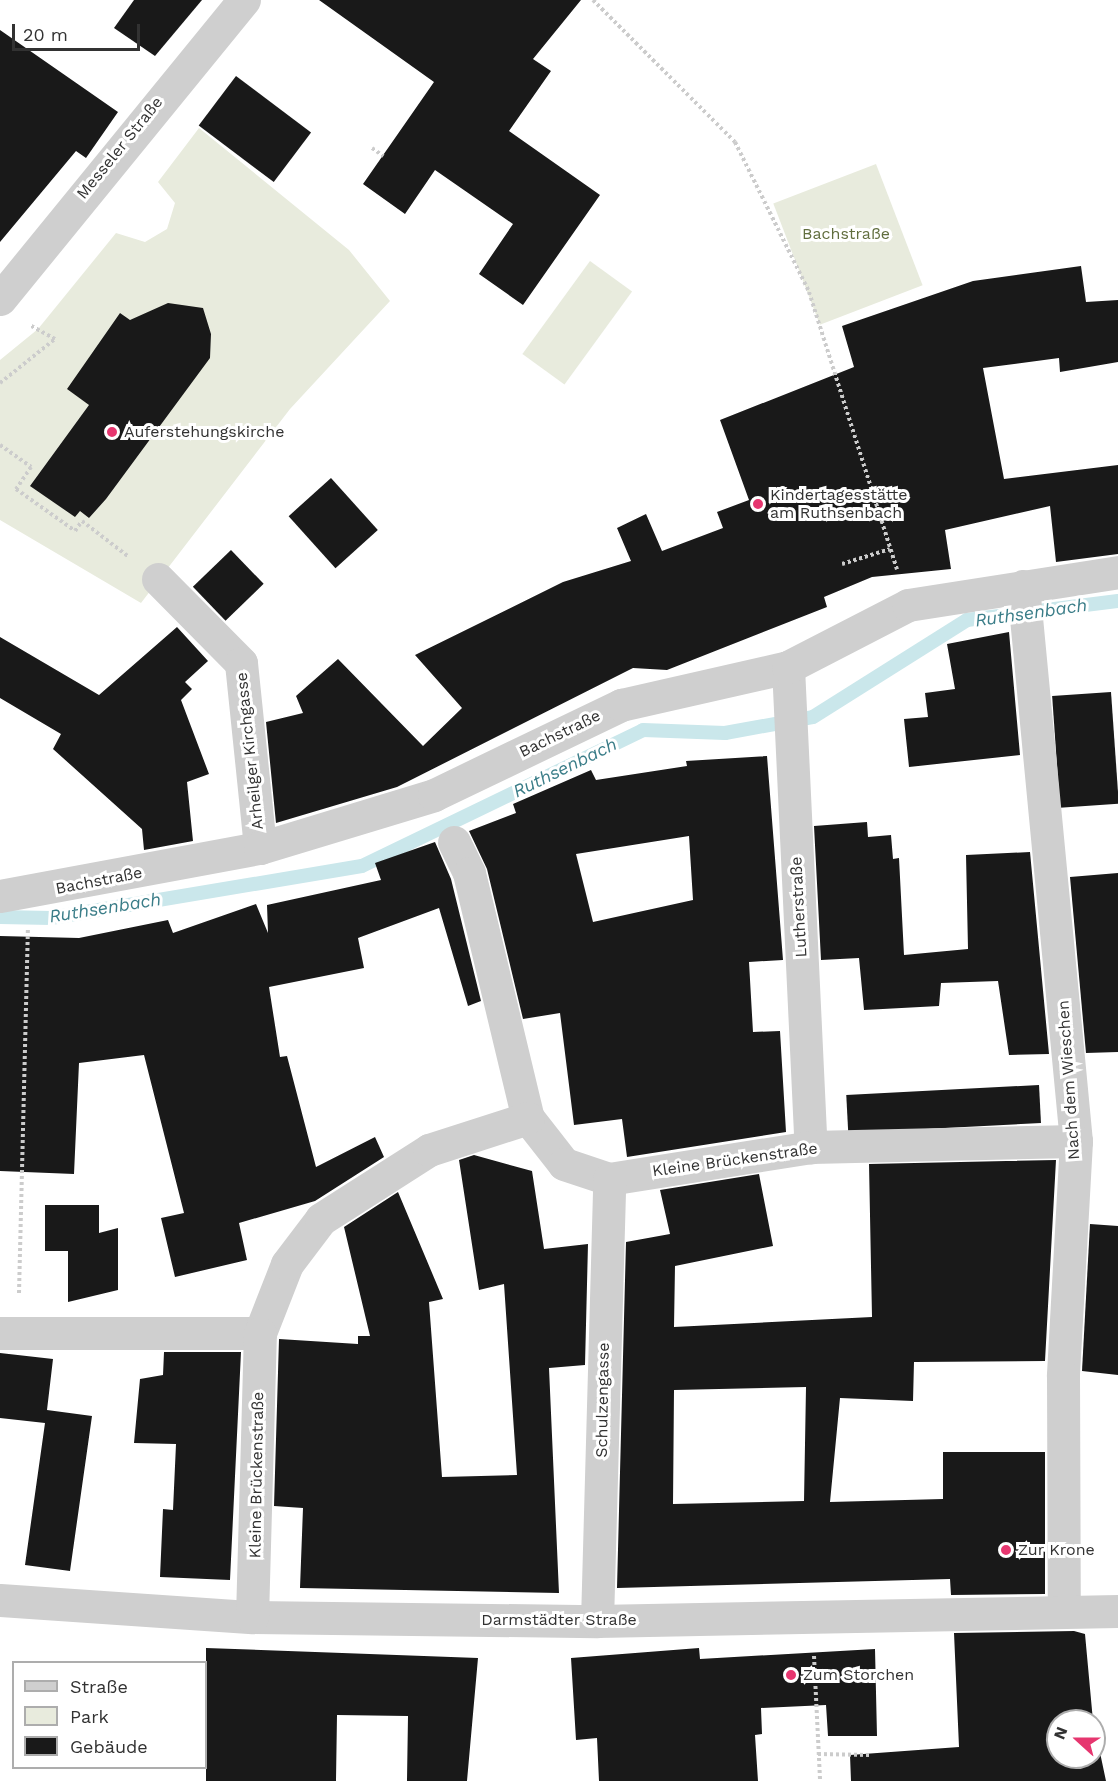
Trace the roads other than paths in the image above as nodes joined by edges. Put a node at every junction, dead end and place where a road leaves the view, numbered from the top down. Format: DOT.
graph roads {
  1 [pos="244,0"];
  2 [pos="0,299"];
  3 [pos="1118,572"];
  4 [pos="158,579"];
  5 [pos="1023,586"];
  6 [pos="788,667"];
  7 [pos="454,842"];
  8 [pos="260,848"];
  9 [pos="0,896"];
  10 [pos="528,1118"];
  11 [pos="1076,1141"];
  12 [pos="811,1147"];
  13 [pos="609,1179"];
  14 [pos="260,1333"];
  15 [pos="9,1334"];
  16 [pos="0,1600"];
  17 [pos="1064,1611"];
  18 [pos="1118,1611"];
  19 [pos="252,1617"];
  20 [pos="597,1621"];
  1 -- 2 [label="street, Messeler Straße"];
  3 -- 5 [label="street, Bachstraße"];
  4 -- 8 [label="street, Arheilger Kirchgasse"];
  5 -- 6 [label="street, Bachstraße"];
  5 -- 11 [label="street, Nach dem Wieschen"];
  6 -- 8 [label="street, Bachstraße"];
  6 -- 12 [label="street, Lutherstraße"];
  7 -- 10 [label="street, Kleine Brückenstraße"];
  8 -- 9 [label="street, Bachstraße"];
  10 -- 13 [label="street, Kleine Brückenstraße"];
  10 -- 14 [label="street, Kleine Brückenstraße"];
  11 -- 12 [label="street, Kleine Brückenstraße"];
  11 -- 17 [label="street, Nach dem Wieschen"];
  12 -- 13 [label="street, Kleine Brückenstraße"];
  13 -- 20 [label="street, Schulzengasse"];
  14 -- 15 [label="street"];
  14 -- 19 [label="street, Kleine Brückenstraße"];
  16 -- 19 [label="street, Darmstädter Straße"];
  17 -- 18 [label="street, Darmstädter Straße"];
  17 -- 20 [label="street, Darmstädter Straße"];
  19 -- 20 [label="street, Darmstädter Straße"];
}
